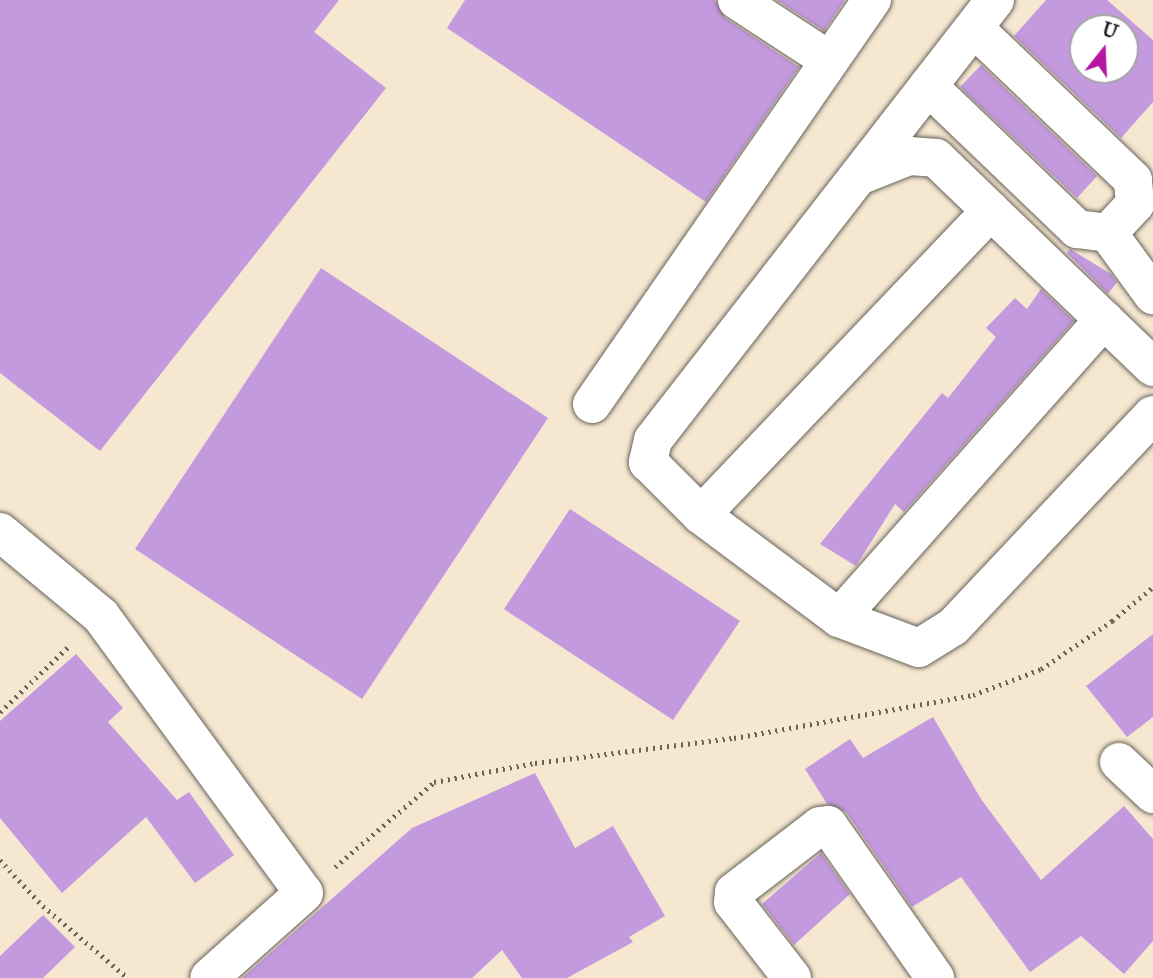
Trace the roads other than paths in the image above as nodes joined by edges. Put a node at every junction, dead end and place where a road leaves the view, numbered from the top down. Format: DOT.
graph roads {
  1 [pos="737,0"];
  2 [pos="872,0"];
  3 [pos="985,14"];
  4 [pos="827,59"];
  5 [pos="928,86"];
  6 [pos="859,176"];
  7 [pos="991,211"];
  8 [pos="1153,222"];
  9 [pos="1115,243"];
  10 [pos="1153,295"];
  11 [pos="1104,320"];
  12 [pos="1153,367"];
  13 [pos="592,404"];
  14 [pos="1153,415"];
  15 [pos="701,515"];
  16 [pos="0,531"];
  17 [pos="839,618"];
  18 [pos="1119,762"];
  19 [pos="1153,794"];
  20 [pos="209,978"];
  21 [pos="792,978"];
  22 [pos="935,978"];
  1 -- 4 [label="street"];
  2 -- 4 [label="street"];
  3 -- 5 [label="street"];
  3 -- 9 [label="street"];
  4 -- 13 [label="street"];
  5 -- 6 [label="street"];
  5 -- 9 [label="street"];
  6 -- 7 [label="street"];
  6 -- 15 [label="street"];
  7 -- 11 [label="street"];
  7 -- 15 [label="street"];
  8 -- 9 [label="street"];
  9 -- 10 [label="street"];
  11 -- 12 [label="street"];
  11 -- 17 [label="street"];
  14 -- 17 [label="street"];
  15 -- 17 [label="street"];
  16 -- 20 [label="street"];
  18 -- 19 [label="street"];
  21 -- 22 [label="street"];
}
